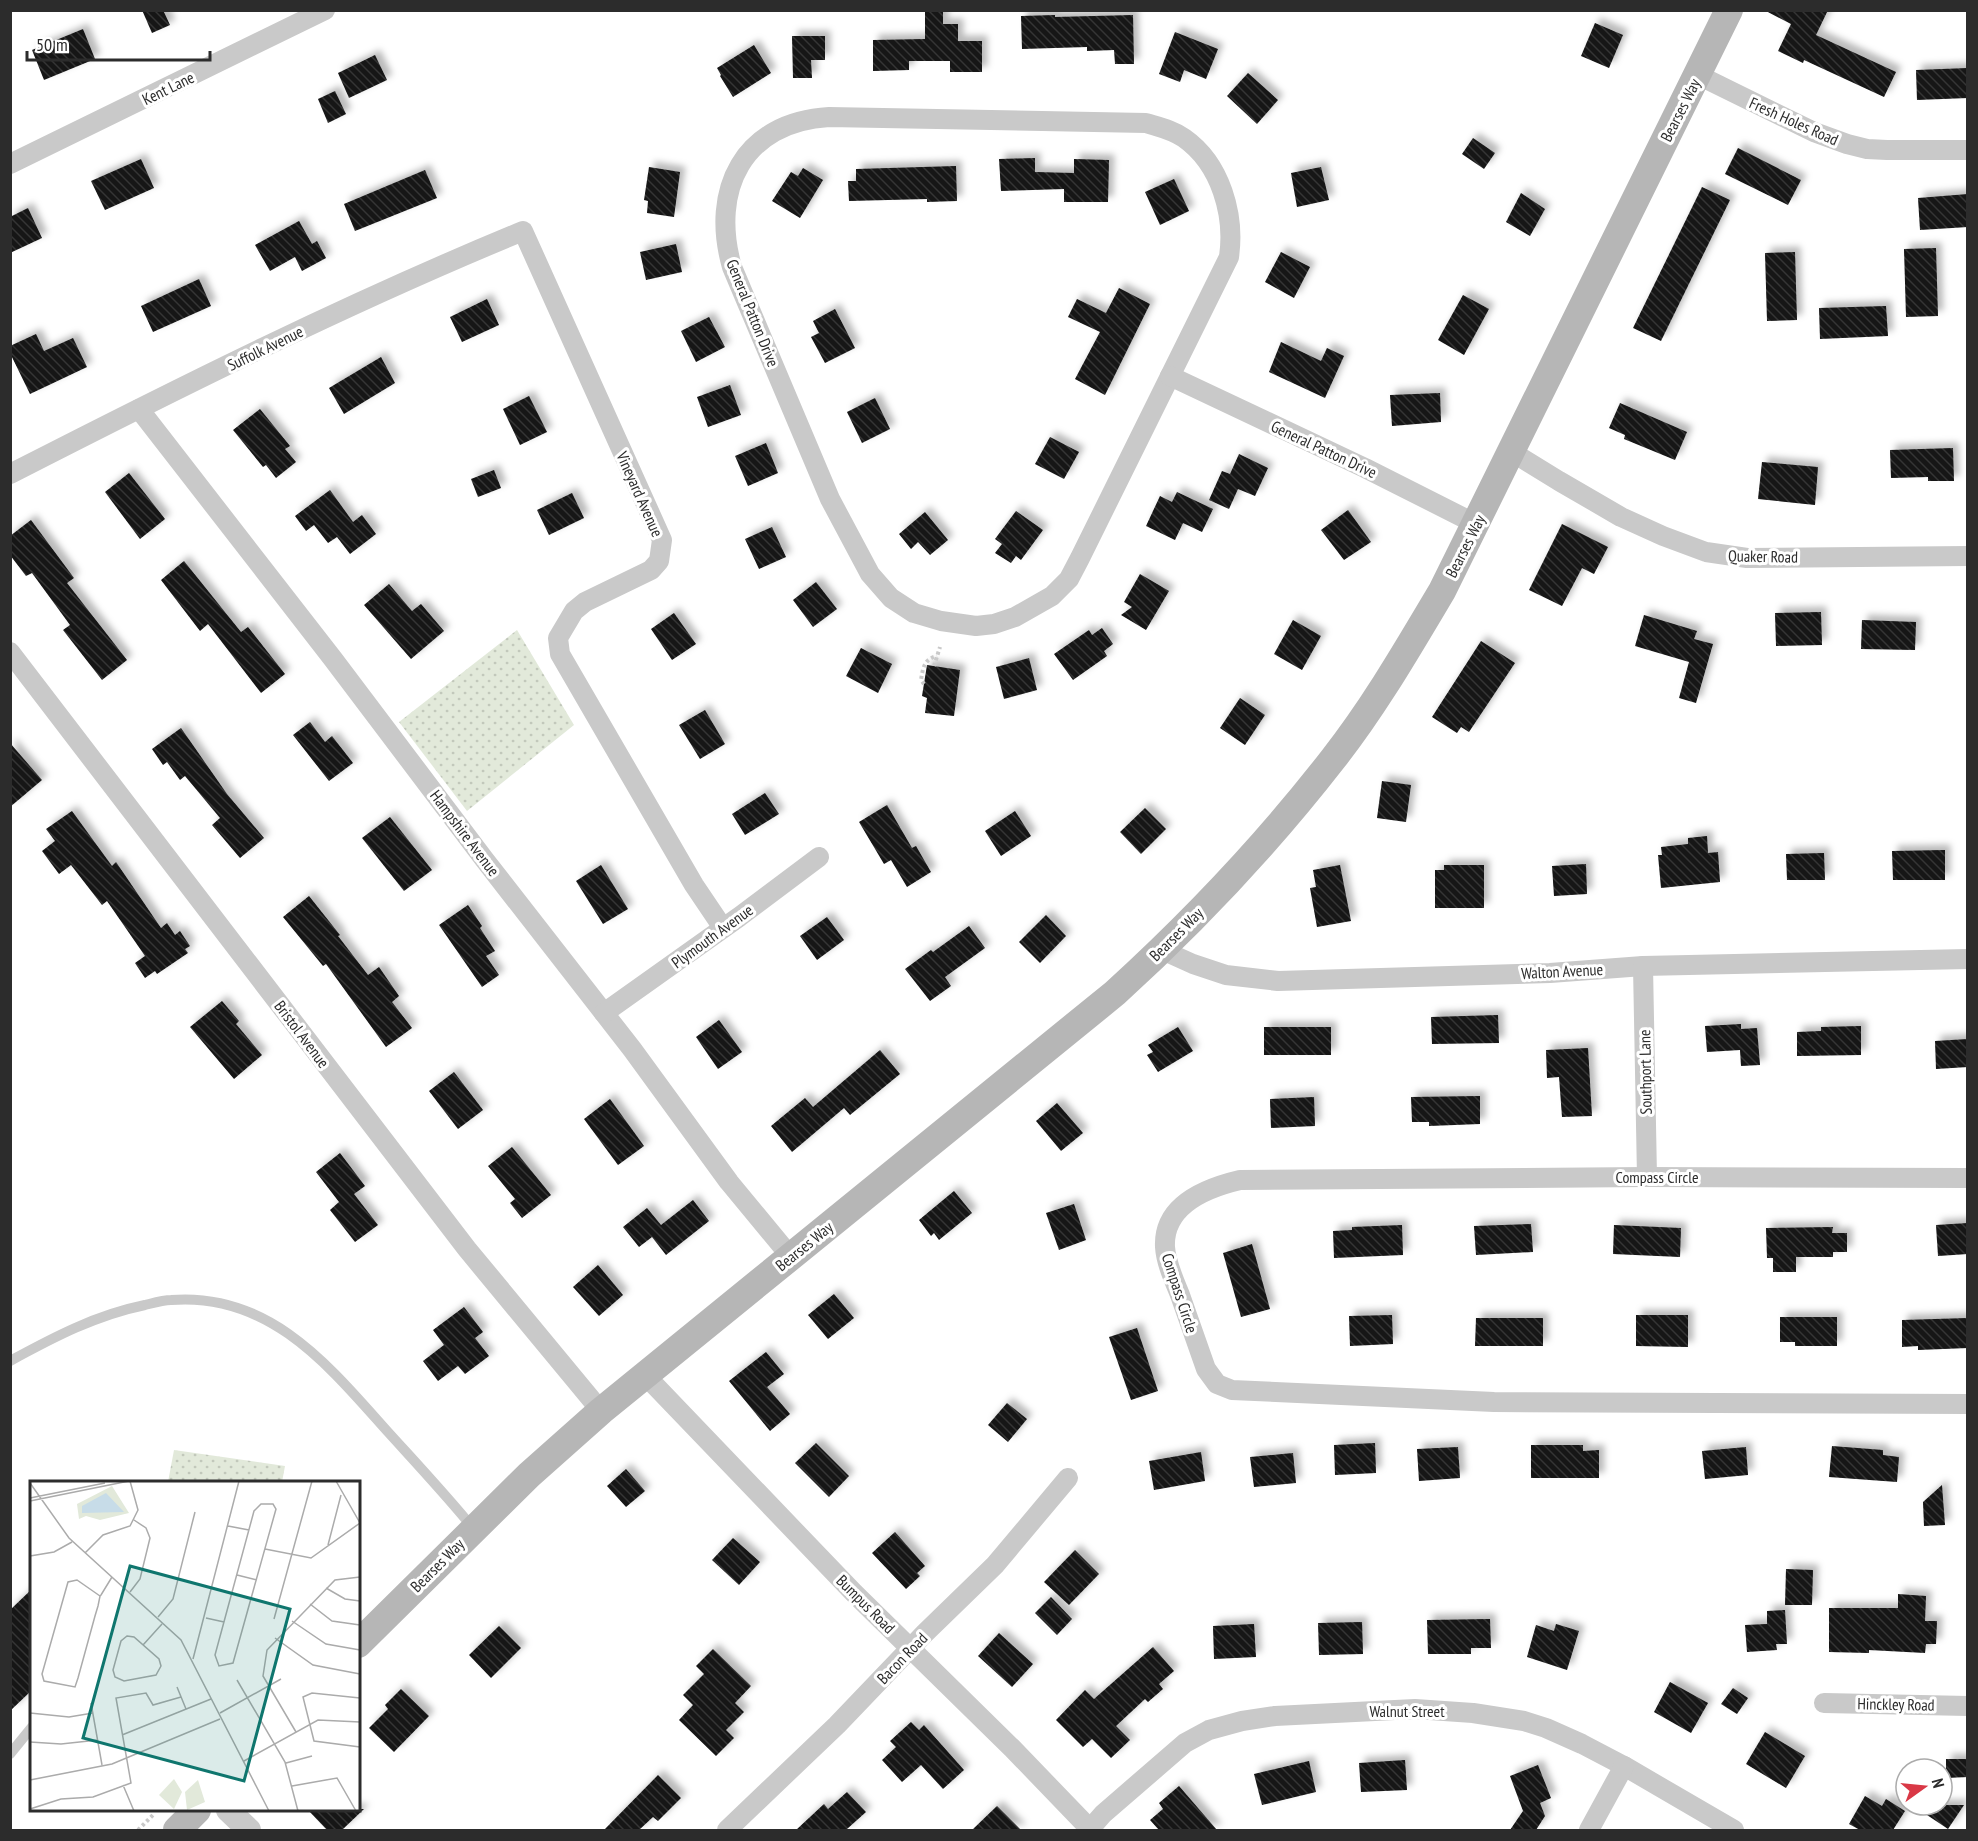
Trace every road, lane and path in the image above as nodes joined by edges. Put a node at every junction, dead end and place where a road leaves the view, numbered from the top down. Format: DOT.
graph roads {
  1 [pos="326,10"];
  2 [pos="1729,10"];
  3 [pos="291,18"];
  4 [pos="1698,75"];
  5 [pos="1968,150"];
  6 [pos="13,157"];
  7 [pos="523,231"];
  8 [pos="1170,376"];
  9 [pos="140,409"];
  10 [pos="1512,452"];
  11 [pos="10,474"];
  12 [pos="1476,524"];
  13 [pos="1968,556"];
  14 [pos="940,647"];
  15 [pos="10,652"];
  16 [pos="937,656"];
  17 [pos="934,666"];
  18 [pos="924,684"];
  19 [pos="819,857"];
  20 [pos="723,928"];
  21 [pos="1162,950"];
  22 [pos="1968,959"];
  23 [pos="1643,966"];
  24 [pos="604,1013"];
  25 [pos="1647,1177"];
  26 [pos="1968,1178"];
  27 [pos="791,1257"];
  28 [pos="10,1361"];
  29 [pos="644,1374"];
  30 [pos="1968,1404"];
  31 [pos="601,1411"];
  32 [pos="1068,1478"];
  33 [pos="474,1528"];
  34 [pos="360,1642"];
  35 [pos="910,1648"];
  36 [pos="1824,1703"];
  37 [pos="1968,1706"];
  38 [pos="30,1729"];
  39 [pos="10,1754"];
  40 [pos="1624,1766"];
  41 [pos="157,1811"];
  42 [pos="195,1811"];
  43 [pos="230,1811"];
  44 [pos="138,1830"];
  45 [pos="177,1830"];
  46 [pos="249,1830"];
  47 [pos="727,1830"];
  48 [pos="1090,1830"];
  49 [pos="1589,1830"];
  50 [pos="1734,1830"];
  1 -- 3 [label="street, Kent Lane"];
  2 -- 4 [label="main road, Bearses Way"];
  3 -- 6 [label="street, Kent Lane"];
  4 -- 5 [label="street, Fresh Holes Road"];
  4 -- 10 [label="main road, Bearses Way"];
  7 -- 9 [label="street, Suffolk Avenue"];
  7 -- 20 [label="street, Vineyard Avenue"];
  8 -- 8 [label="street, General Patton Drive"];
  8 -- 12 [label="street, General Patton Drive"];
  9 -- 11 [label="street, Suffolk Avenue"];
  9 -- 24 [label="street, Hampshire Avenue"];
  10 -- 12 [label="main road, Bearses Way"];
  10 -- 13 [label="street, Quaker Road"];
  12 -- 21 [label="main road, Bearses Way"];
  14 -- 16 [label="path"];
  15 -- 31 [label="street, Bristol Avenue"];
  16 -- 17 [label="path"];
  16 -- 18 [label="path"];
  19 -- 20 [label="street, Plymouth Avenue"];
  20 -- 24 [label="street, Plymouth Avenue"];
  21 -- 23 [label="street, Walton Avenue"];
  21 -- 27 [label="main road, Bearses Way"];
  22 -- 23 [label="street, Walton Avenue"];
  23 -- 25 [label="street, Southport Lane"];
  24 -- 27 [label="street, Hampshire Avenue"];
  25 -- 26 [label="street, Compass Circle"];
  25 -- 30 [label="street, Compass Circle"];
  27 -- 29 [label="main road, Bearses Way"];
  28 -- 33 [label="lane"];
  29 -- 31 [label="main road, Bearses Way"];
  29 -- 35 [label="street, Bumpus Road"];
  31 -- 33 [label="main road, Bearses Way"];
  32 -- 35 [label="street, Bacon Road"];
  33 -- 34 [label="main road, Bearses Way"];
  35 -- 47 [label="street, Bacon Road"];
  35 -- 48 [label="street, Bumpus Road"];
  36 -- 37 [label="street, Hinckley Road"];
  38 -- 39 [label="lane"];
  40 -- 48 [label="street, Walnut Street"];
  40 -- 49 [label="street"];
  40 -- 50 [label="street, Walnut Street"];
  41 -- 44 [label="path"];
  42 -- 45 [label="main road"];
  43 -- 46 [label="street"];
}
